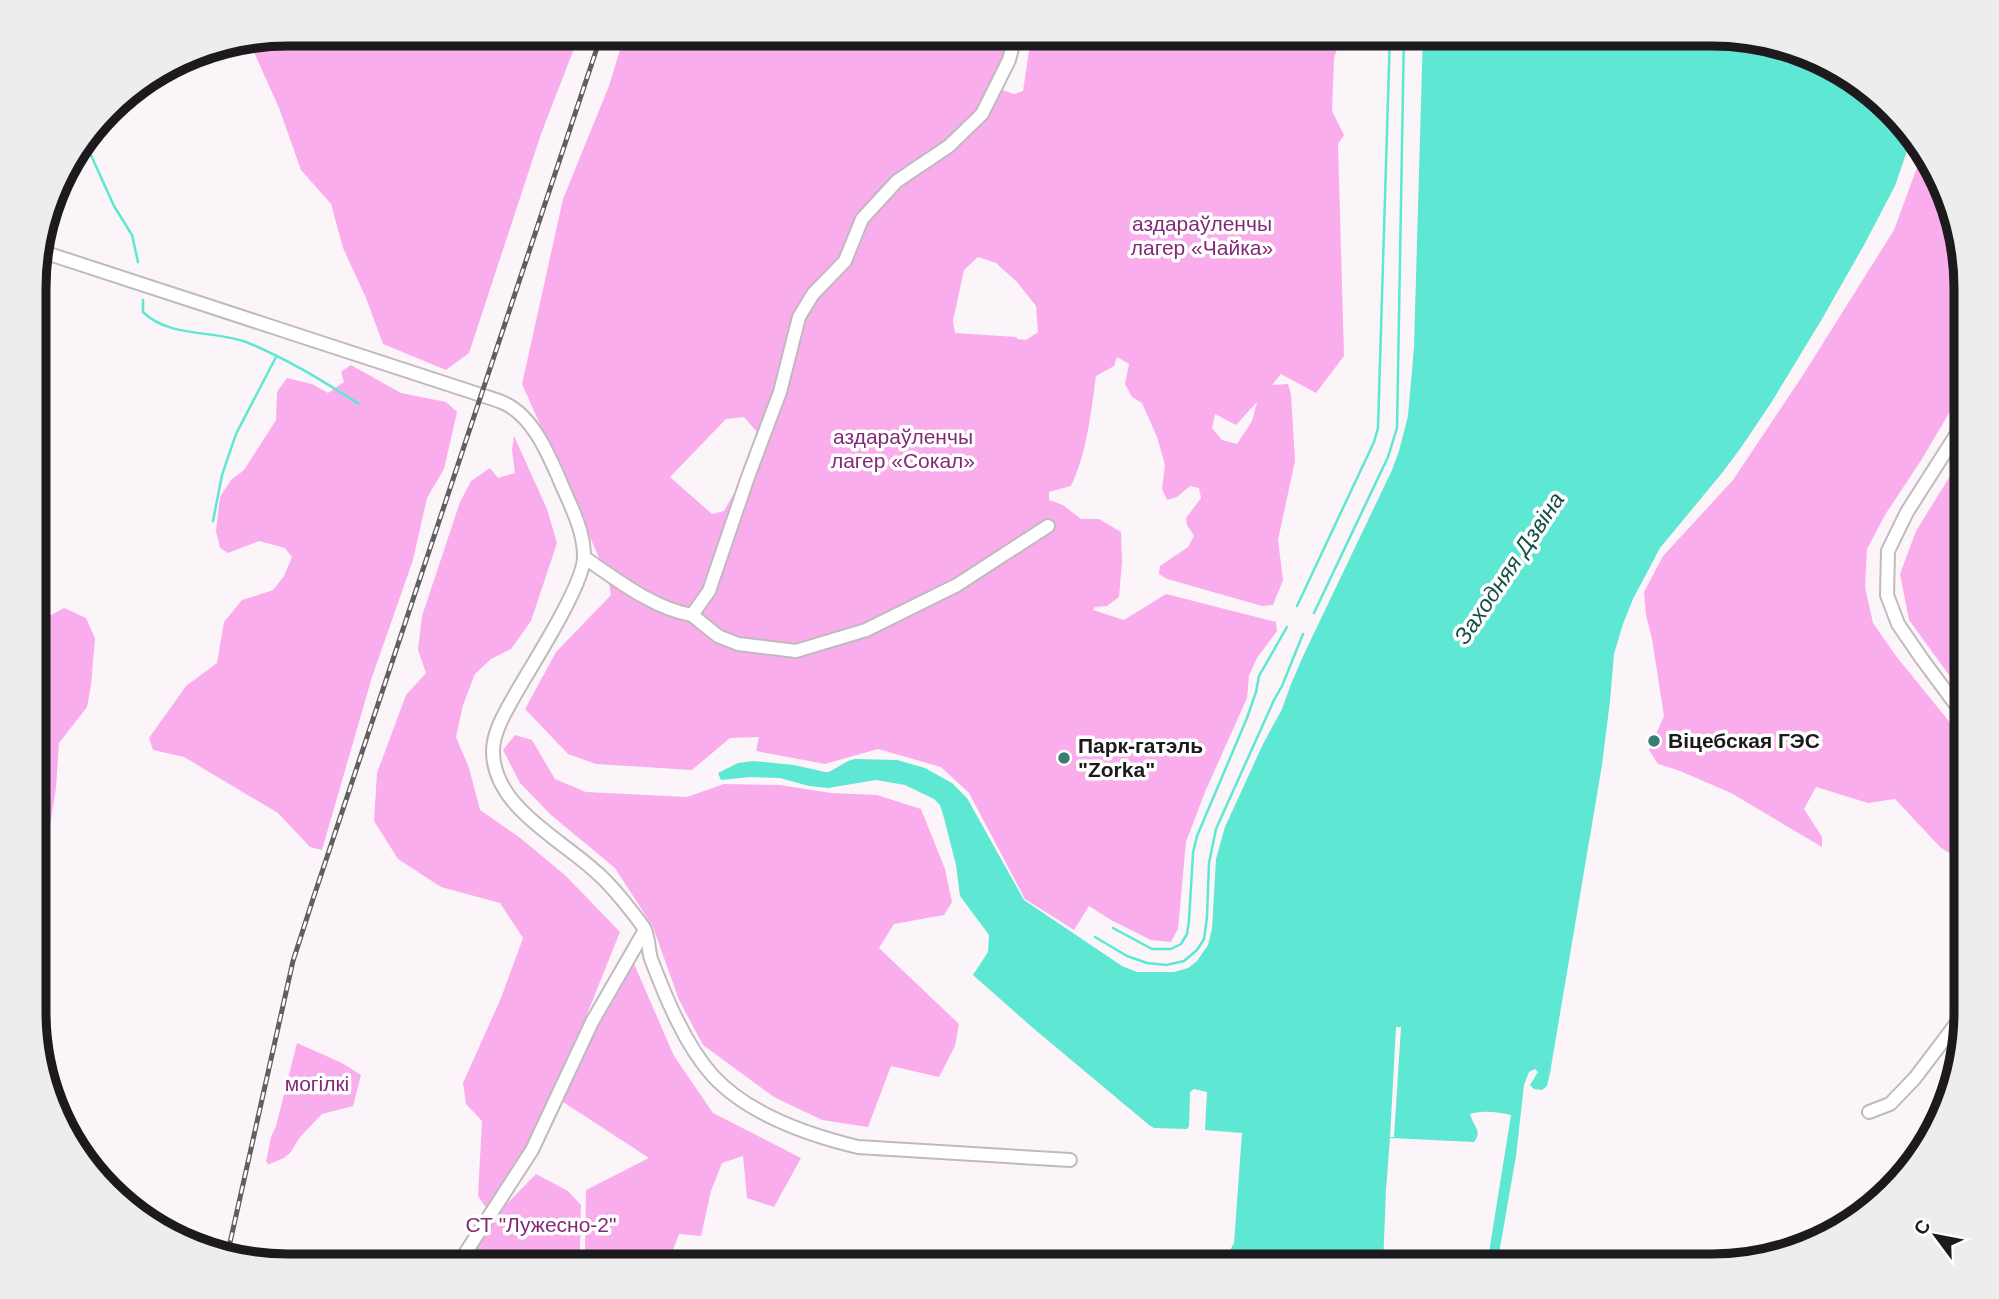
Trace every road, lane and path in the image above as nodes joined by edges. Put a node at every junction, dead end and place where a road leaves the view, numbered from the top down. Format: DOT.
graph roads {
  1 [pos="1013,46"];
  2 [pos="48,254"];
  3 [pos="1953,440"];
  4 [pos="1048,526"];
  5 [pos="585,558"];
  6 [pos="692,615"];
  7 [pos="1953,701"];
  8 [pos="645,929"];
  9 [pos="1953,1028"];
  10 [pos="1869,1112"];
  11 [pos="1070,1160"];
  12 [pos="465,1254"];
  1 -- 6 [label="street"];
  2 -- 5 [label="street"];
  3 -- 7 [label="street"];
  4 -- 6 [label="street"];
  5 -- 6 [label="street"];
  5 -- 8 [label="street"];
  8 -- 11 [label="street"];
  8 -- 12 [label="street"];
  9 -- 10 [label="street"];
}
